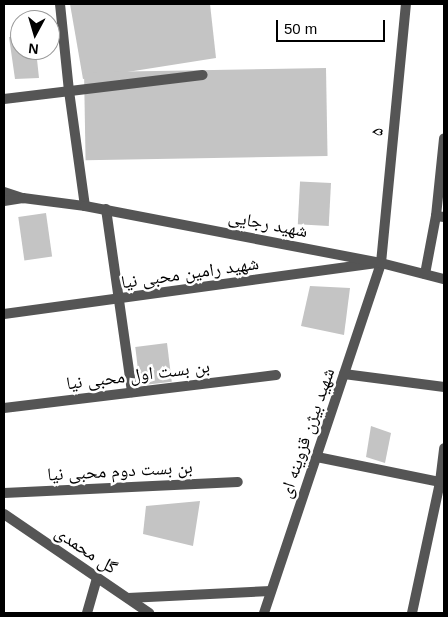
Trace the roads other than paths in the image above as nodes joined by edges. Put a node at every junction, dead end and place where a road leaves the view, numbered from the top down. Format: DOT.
graph roads {
  1 [pos="60,4"];
  2 [pos="406,4"];
  3 [pos="203,75"];
  4 [pos="69,91"];
  5 [pos="4,99"];
  6 [pos="444,138"];
  7 [pos="4,192"];
  8 [pos="23,198"];
  9 [pos="4,201"];
  10 [pos="85,206"];
  11 [pos="106,210"];
  12 [pos="440,216"];
  13 [pos="381,263"];
  14 [pos="425,274"];
  15 [pos="444,279"];
  16 [pos="119,300"];
  17 [pos="4,314"];
  18 [pos="276,374"];
  19 [pos="344,374"];
  20 [pos="444,387"];
  21 [pos="132,392"];
  22 [pos="4,408"];
  23 [pos="444,448"];
  24 [pos="316,457"];
  25 [pos="238,482"];
  26 [pos="440,482"];
  27 [pos="4,493"];
  28 [pos="440,504"];
  29 [pos="4,514"];
  30 [pos="97,578"];
  31 [pos="271,591"];
  32 [pos="128,598"];
  33 [pos="87,613"];
  34 [pos="150,613"];
  35 [pos="264,613"];
  36 [pos="412,613"];
  1 -- 4 [label="street"];
  2 -- 13 [label="street, ۵"];
  3 -- 4 [label="street"];
  4 -- 5 [label="street"];
  4 -- 10 [label="street"];
  6 -- 12 [label="street"];
  7 -- 8 [label="street"];
  8 -- 9 [label="street"];
  8 -- 10 [label="street, شهید رجایی"];
  10 -- 11 [label="street, شهید رجایی"];
  11 -- 13 [label="street, شهید رجایی"];
  11 -- 16 [label="street"];
  12 -- 14 [label="street"];
  13 -- 14 [label="street, شهید رجایی"];
  13 -- 16 [label="street, شهید رامین محبی نیا"];
  13 -- 19 [label="street, شهید بیژن قزوینه ای"];
  14 -- 15 [label="street, شهید رجایی"];
  16 -- 17 [label="street, شهید رامین محبی نیا"];
  16 -- 21 [label="street"];
  18 -- 21 [label="street, بن بست اول محبی نیا"];
  19 -- 20 [label="street"];
  19 -- 24 [label="street, شهید بیژن قزوینه ای"];
  21 -- 22 [label="street, بن بست اول محبی نیا"];
  23 -- 26 [label="street"];
  24 -- 26 [label="street"];
  24 -- 31 [label="street, شهید بیژن قزوینه ای"];
  25 -- 27 [label="street, بن بست دوم محبی نیا"];
  26 -- 28 [label="street"];
  28 -- 36 [label="street"];
  29 -- 30 [label="street, گل محمدی"];
  30 -- 32 [label="street, گل محمدی"];
  30 -- 33 [label="street"];
  31 -- 32 [label="street"];
  31 -- 35 [label="street, شهید بیژن قزوینه ای"];
  32 -- 34 [label="street, گل محمدی"];
}
